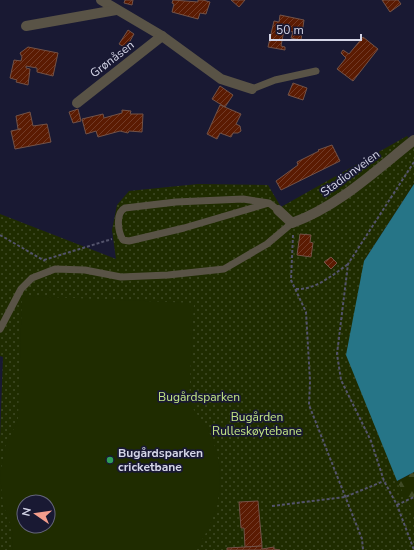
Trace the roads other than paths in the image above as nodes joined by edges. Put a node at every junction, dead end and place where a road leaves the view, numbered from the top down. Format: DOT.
graph roads {
  1 [pos="101,0"];
  2 [pos="116,10"];
  3 [pos="26,26"];
  4 [pos="162,36"];
  5 [pos="316,71"];
  6 [pos="252,89"];
  7 [pos="77,103"];
  8 [pos="414,140"];
  9 [pos="269,203"];
  10 [pos="278,210"];
  11 [pos="292,223"];
  12 [pos="0,329"];
  1 -- 2 [label="street, Grønåsen"];
  2 -- 3 [label="street"];
  2 -- 4 [label="street, Grønåsen"];
  4 -- 6 [label="street, Grønåsen"];
  4 -- 7 [label="street, Grønåsen"];
  5 -- 6 [label="lane"];
  8 -- 11 [label="street, Stadionveien"];
  9 -- 9 [label="lane"];
  9 -- 10 [label="lane"];
  10 -- 11 [label="street"];
  11 -- 12 [label="lane"];
}
